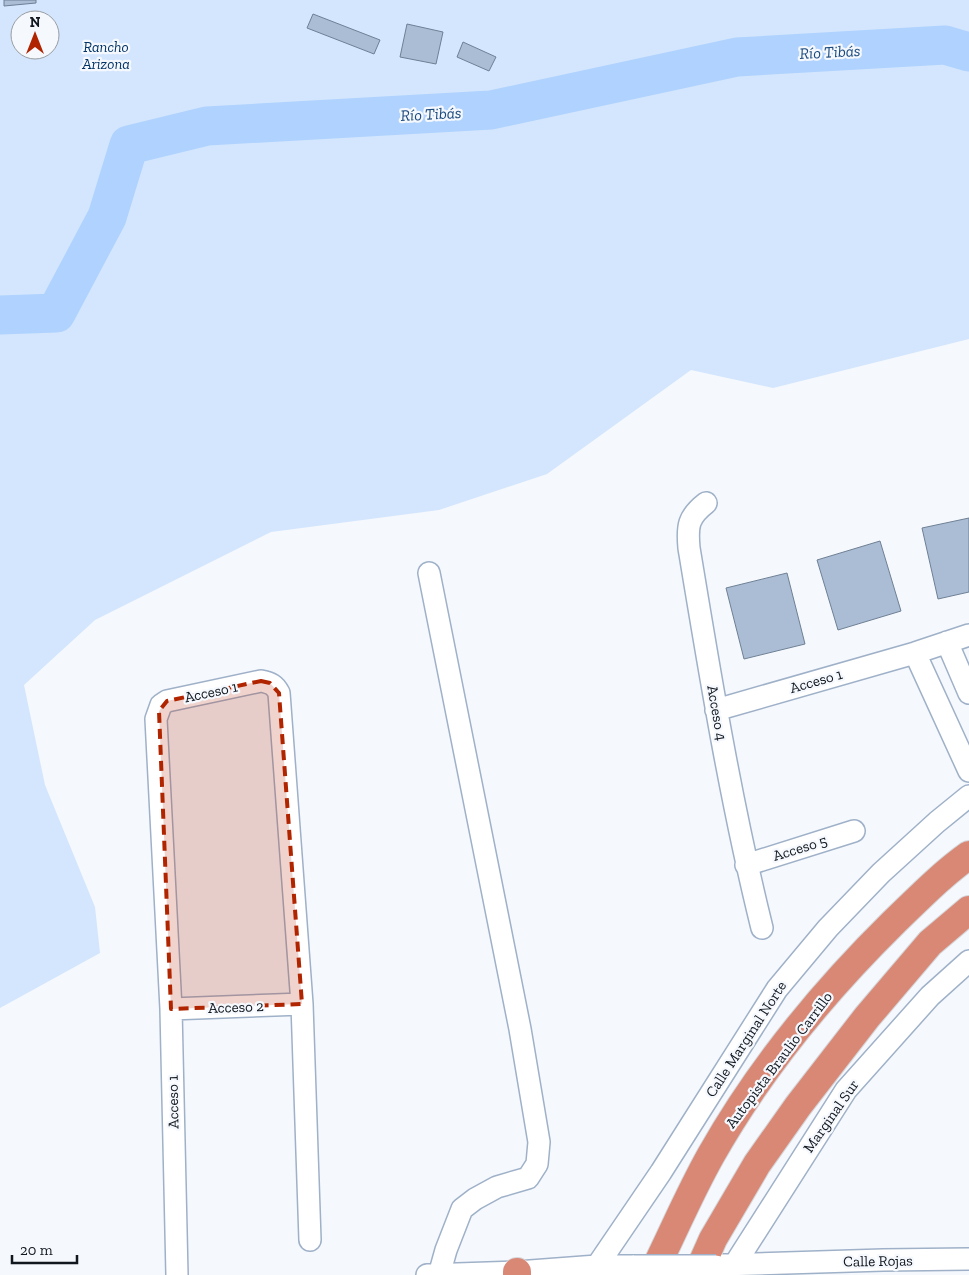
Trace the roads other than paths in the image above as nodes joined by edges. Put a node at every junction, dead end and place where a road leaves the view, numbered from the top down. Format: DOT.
graph roads {
  1 [pos="706,503"];
  2 [pos="429,573"];
  3 [pos="969,635"];
  4 [pos="947,642"];
  5 [pos="915,653"];
  6 [pos="969,694"];
  7 [pos="716,710"];
  8 [pos="969,771"];
  9 [pos="969,796"];
  10 [pos="854,831"];
  11 [pos="969,855"];
  12 [pos="746,865"];
  13 [pos="969,910"];
  14 [pos="762,928"];
  15 [pos="969,961"];
  16 [pos="302,1004"];
  17 [pos="171,1009"];
  18 [pos="310,1240"];
  19 [pos="969,1259"];
  20 [pos="597,1266"];
  21 [pos="822,1269"];
  22 [pos="719,1270"];
  23 [pos="643,1271"];
  24 [pos="517,1273"];
  25 [pos="177,1275"];
  26 [pos="427,1275"];
  27 [pos="439,1275"];
  1 -- 7 [label="street, Acceso 4"];
  2 -- 27 [label="street"];
  3 -- 4 [label="street, Acceso 1"];
  4 -- 5 [label="street, Acceso 1"];
  4 -- 6 [label="street"];
  5 -- 7 [label="street, Acceso 1"];
  5 -- 8 [label="street"];
  7 -- 12 [label="street, Acceso 4"];
  9 -- 20 [label="street, Calle Marginal Norte"];
  10 -- 12 [label="street, Acceso 5"];
  11 -- 23 [label="highway, Autopista Braulio Carrillo"];
  12 -- 14 [label="street, Acceso 4"];
  13 -- 22 [label="highway"];
  15 -- 22 [label="street, Marginal Sur"];
  16 -- 17 [label="street, Acceso 2"];
  16 -- 17 [label="street, Acceso 1"];
  16 -- 18 [label="street, Acceso 1"];
  17 -- 25 [label="street, Acceso 1"];
  19 -- 21 [label="street, Calle Rojas"];
  20 -- 23 [label="street, Calle Rojas"];
  20 -- 24 [label="street, Calle Rojas"];
  21 -- 22 [label="street, Calle Rojas"];
  22 -- 23 [label="street, Calle Rojas, bridge"];
  24 -- 27 [label="street, Calle Rojas"];
  26 -- 27 [label="street, Calle Rojas"];
}
